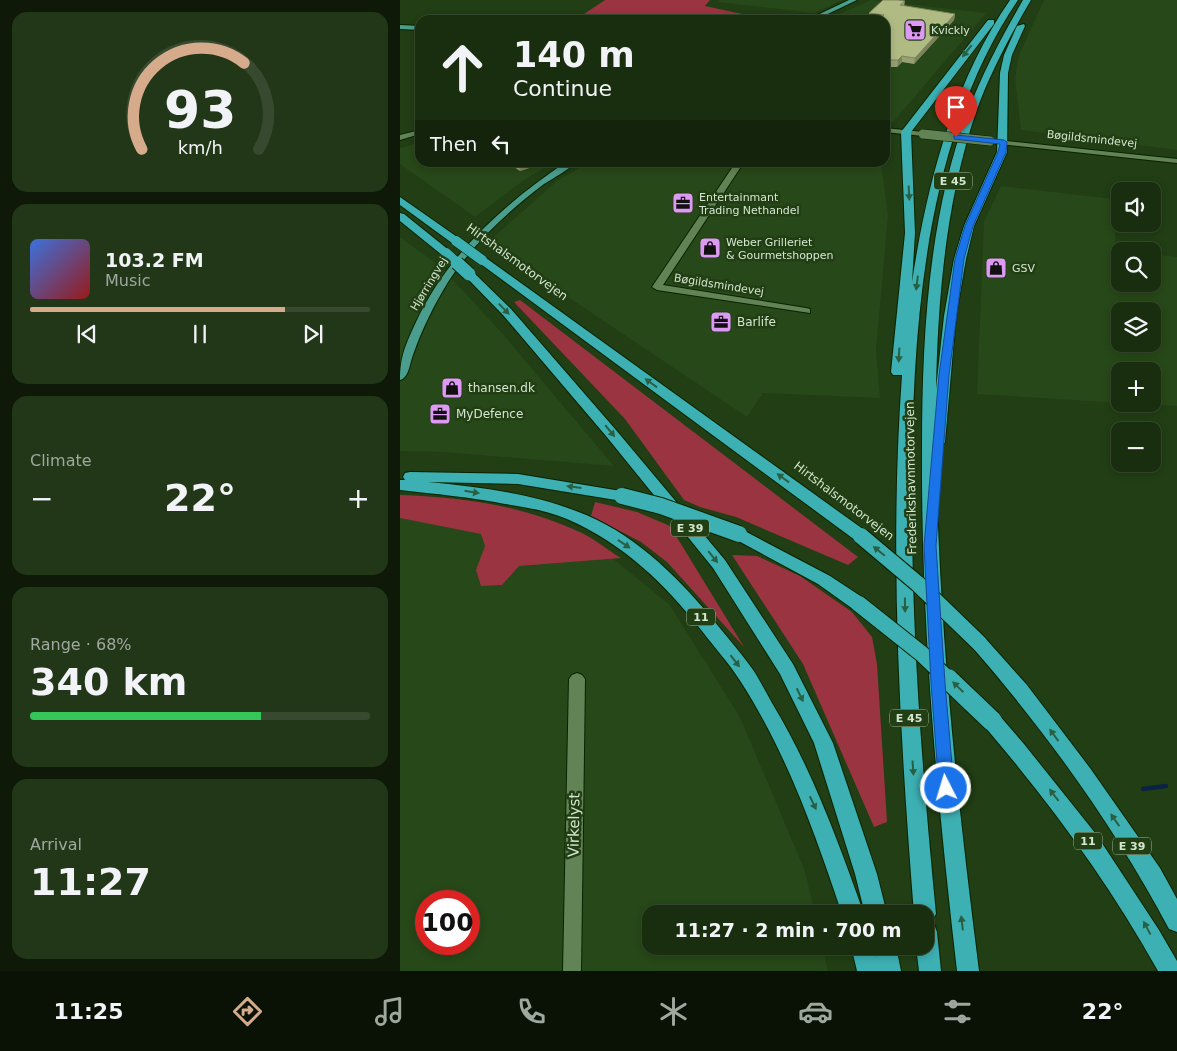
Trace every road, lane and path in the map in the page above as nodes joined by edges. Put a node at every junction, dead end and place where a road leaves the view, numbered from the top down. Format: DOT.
graph roads {
  1 [pos="854,0"];
  2 [pos="1009,0"];
  3 [pos="1014,0"];
  4 [pos="1027,0"];
  5 [pos="1035,0"];
  6 [pos="821,15"];
  7 [pos="400,27"];
  8 [pos="415,28"];
  9 [pos="890,130"];
  10 [pos="906,132"];
  11 [pos="415,134"];
  12 [pos="400,138"];
  13 [pos="1004,142"];
  14 [pos="1177,161"];
  15 [pos="565,167"];
  16 [pos="737,167"];
  17 [pos="400,200"];
  18 [pos="400,216"];
  19 [pos="806,311"];
  20 [pos="400,377"];
  21 [pos="403,481"];
  22 [pos="904,522"];
  23 [pos="930,546"];
  24 [pos="577,679"];
  25 [pos="850,905"];
  26 [pos="874,905"];
  27 [pos="924,905"];
  28 [pos="1177,921"];
  29 [pos="864,955"];
  30 [pos="887,955"];
  31 [pos="928,955"];
  32 [pos="572,971"];
  33 [pos="868,971"];
  34 [pos="890,971"];
  35 [pos="930,971"];
  36 [pos="968,971"];
  37 [pos="1170,971"];
  1 -- 6 [label="main road"];
  2 -- 10 [label="highway, one-way"];
  3 -- 22 [label="highway, Frederikshavnmotorvejen / E 45, one-way"];
  4 -- 23 [label="highway, Frederikshavnmotorvejen / E 45"];
  5 -- 13 [label="highway"];
  7 -- 8 [label="main road"];
  9 -- 10 [label="street, Bøgildsmindevej"];
  10 -- 13 [label="street, Bøgildsmindevej, bridge"];
  10 -- 22 [label="highway, one-way"];
  11 -- 12 [label="street"];
  13 -- 14 [label="street, Bøgildsmindevej"];
  13 -- 23 [label="highway"];
  15 -- 20 [label="main road, Hjørringvej"];
  16 -- 19 [label="street, Bøgildsmindevej"];
  28 -- 17 [label="highway, Hirtshalsmotorvejen / E 39, one-way, bridge"];
  18 -- 26 [label="highway, E 39, one-way, bridge"];
  21 -- 25 [label="highway, 11, one-way"];
  37 -- 21 [label="highway, 11, one-way, bridge"];
  22 -- 27 [label="highway, Frederikshavnmotorvejen / E 45, one-way"];
  36 -- 23 [label="highway, Frederikshavnmotorvejen / E 45, one-way"];
  24 -- 32 [label="street, Virkelyst"];
  29 -- 33 [label="highway"];
  30 -- 34 [label="highway"];
  31 -- 35 [label="highway"];
}
